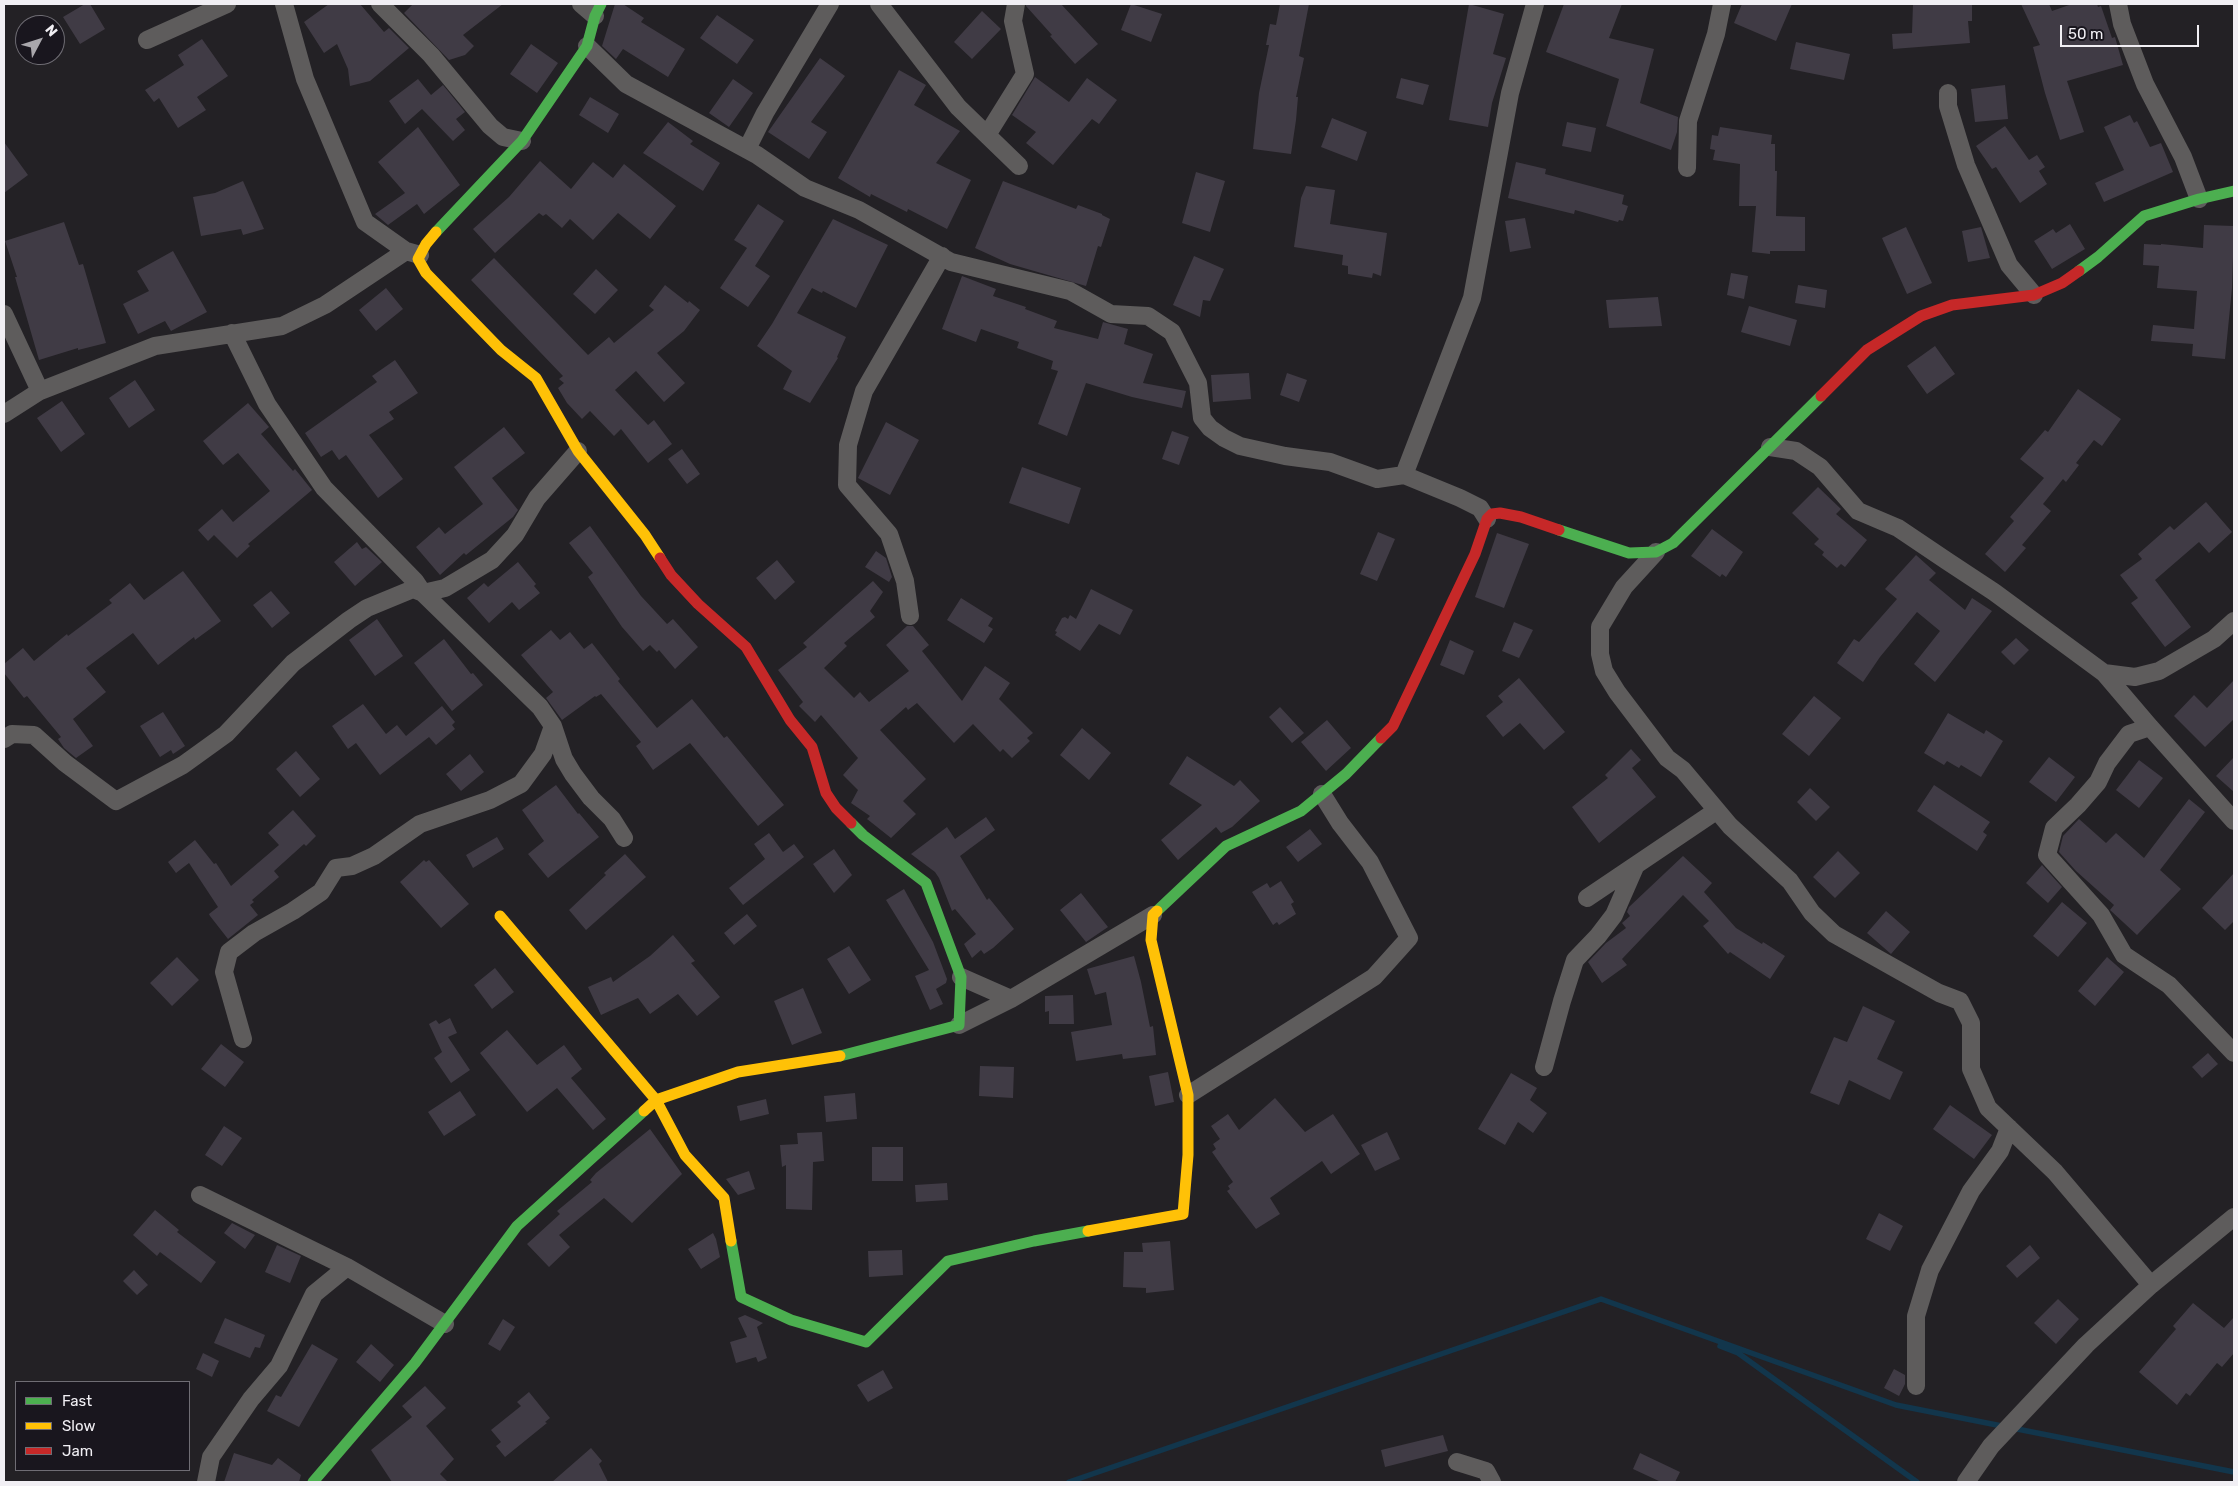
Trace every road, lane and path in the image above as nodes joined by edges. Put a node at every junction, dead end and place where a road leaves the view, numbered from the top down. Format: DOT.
graph roads {
  1 [pos="227,4"];
  2 [pos="284,4"];
  3 [pos="380,4"];
  4 [pos="581,4"];
  5 [pos="830,4"];
  6 [pos="879,4"];
  7 [pos="1016,4"];
  8 [pos="1535,4"];
  9 [pos="1722,4"];
  10 [pos="2118,4"];
  11 [pos="598,10"];
  12 [pos="147,40"];
  13 [pos="587,46"];
  14 [pos="1948,93"];
  15 [pos="987,135"];
  16 [pos="522,141"];
  17 [pos="747,149"];
  18 [pos="1019,166"];
  19 [pos="1687,168"];
  20 [pos="2234,191"];
  21 [pos="2199,199"];
  22 [pos="413,253"];
  23 [pos="942,256"];
  24 [pos="2034,295"];
  25 [pos="4,314"];
  26 [pos="232,334"];
  27 [pos="40,391"];
  28 [pos="4,414"];
  29 [pos="1770,447"];
  30 [pos="578,451"];
  31 [pos="1404,475"];
  32 [pos="1487,519"];
  33 [pos="1656,552"];
  34 [pos="423,593"];
  35 [pos="910,616"];
  36 [pos="2234,620"];
  37 [pos="2104,673"];
  38 [pos="553,726"];
  39 [pos="2150,727"];
  40 [pos="4,739"];
  41 [pos="1322,794"];
  42 [pos="1716,811"];
  43 [pos="2234,821"];
  44 [pos="624,838"];
  45 [pos="1635,867"];
  46 [pos="1587,898"];
  47 [pos="1153,915"];
  48 [pos="500,916"];
  49 [pos="961,977"];
  50 [pos="1011,999"];
  51 [pos="959,1025"];
  52 [pos="243,1039"];
  53 [pos="2234,1053"];
  54 [pos="1544,1067"];
  55 [pos="1188,1095"];
  56 [pos="656,1100"];
  57 [pos="2009,1128"];
  58 [pos="200,1195"];
  59 [pos="2234,1217"];
  60 [pos="347,1266"];
  61 [pos="2151,1285"];
  62 [pos="445,1324"];
  63 [pos="1916,1386"];
  64 [pos="1457,1462"];
  65 [pos="206,1482"];
  66 [pos="313,1482"];
  67 [pos="1492,1482"];
  68 [pos="1966,1482"];
  1 -- 12 [label="street"];
  2 -- 22 [label="street"];
  3 -- 16 [label="street"];
  4 -- 11 [label="street"];
  5 -- 17 [label="street"];
  6 -- 15 [label="street"];
  7 -- 15 [label="street"];
  8 -- 31 [label="street"];
  9 -- 19 [label="street"];
  10 -- 21 [label="street"];
  11 -- 13 [label="street"];
  13 -- 16 [label="street"];
  13 -- 17 [label="street"];
  14 -- 24 [label="street"];
  15 -- 18 [label="street"];
  16 -- 22 [label="street"];
  17 -- 23 [label="street"];
  20 -- 21 [label="street"];
  21 -- 24 [label="street"];
  22 -- 26 [label="street"];
  22 -- 30 [label="street"];
  23 -- 31 [label="street"];
  23 -- 35 [label="street"];
  24 -- 29 [label="street"];
  25 -- 27 [label="street"];
  26 -- 27 [label="street"];
  26 -- 34 [label="street"];
  27 -- 28 [label="street"];
  29 -- 33 [label="street"];
  29 -- 37 [label="street"];
  30 -- 34 [label="street"];
  30 -- 49 [label="street"];
  31 -- 32 [label="street"];
  32 -- 33 [label="street"];
  32 -- 41 [label="street"];
  33 -- 42 [label="street"];
  34 -- 38 [label="street"];
  34 -- 40 [label="street"];
  36 -- 37 [label="street"];
  37 -- 39 [label="street"];
  38 -- 44 [label="street"];
  38 -- 52 [label="street"];
  39 -- 43 [label="street"];
  39 -- 53 [label="street"];
  41 -- 47 [label="street"];
  41 -- 55 [label="street"];
  42 -- 45 [label="street"];
  42 -- 57 [label="street"];
  45 -- 46 [label="street"];
  45 -- 54 [label="street"];
  47 -- 50 [label="street"];
  47 -- 55 [label="street"];
  48 -- 56 [label="street"];
  49 -- 50 [label="street"];
  49 -- 51 [label="street"];
  50 -- 51 [label="street"];
  51 -- 56 [label="street"];
  55 -- 56 [label="street"];
  56 -- 62 [label="street"];
  57 -- 61 [label="street"];
  57 -- 63 [label="street"];
  58 -- 60 [label="street"];
  59 -- 61 [label="street"];
  60 -- 62 [label="street"];
  60 -- 65 [label="street"];
  61 -- 68 [label="street"];
  62 -- 66 [label="street"];
  64 -- 67 [label="street"];
}
